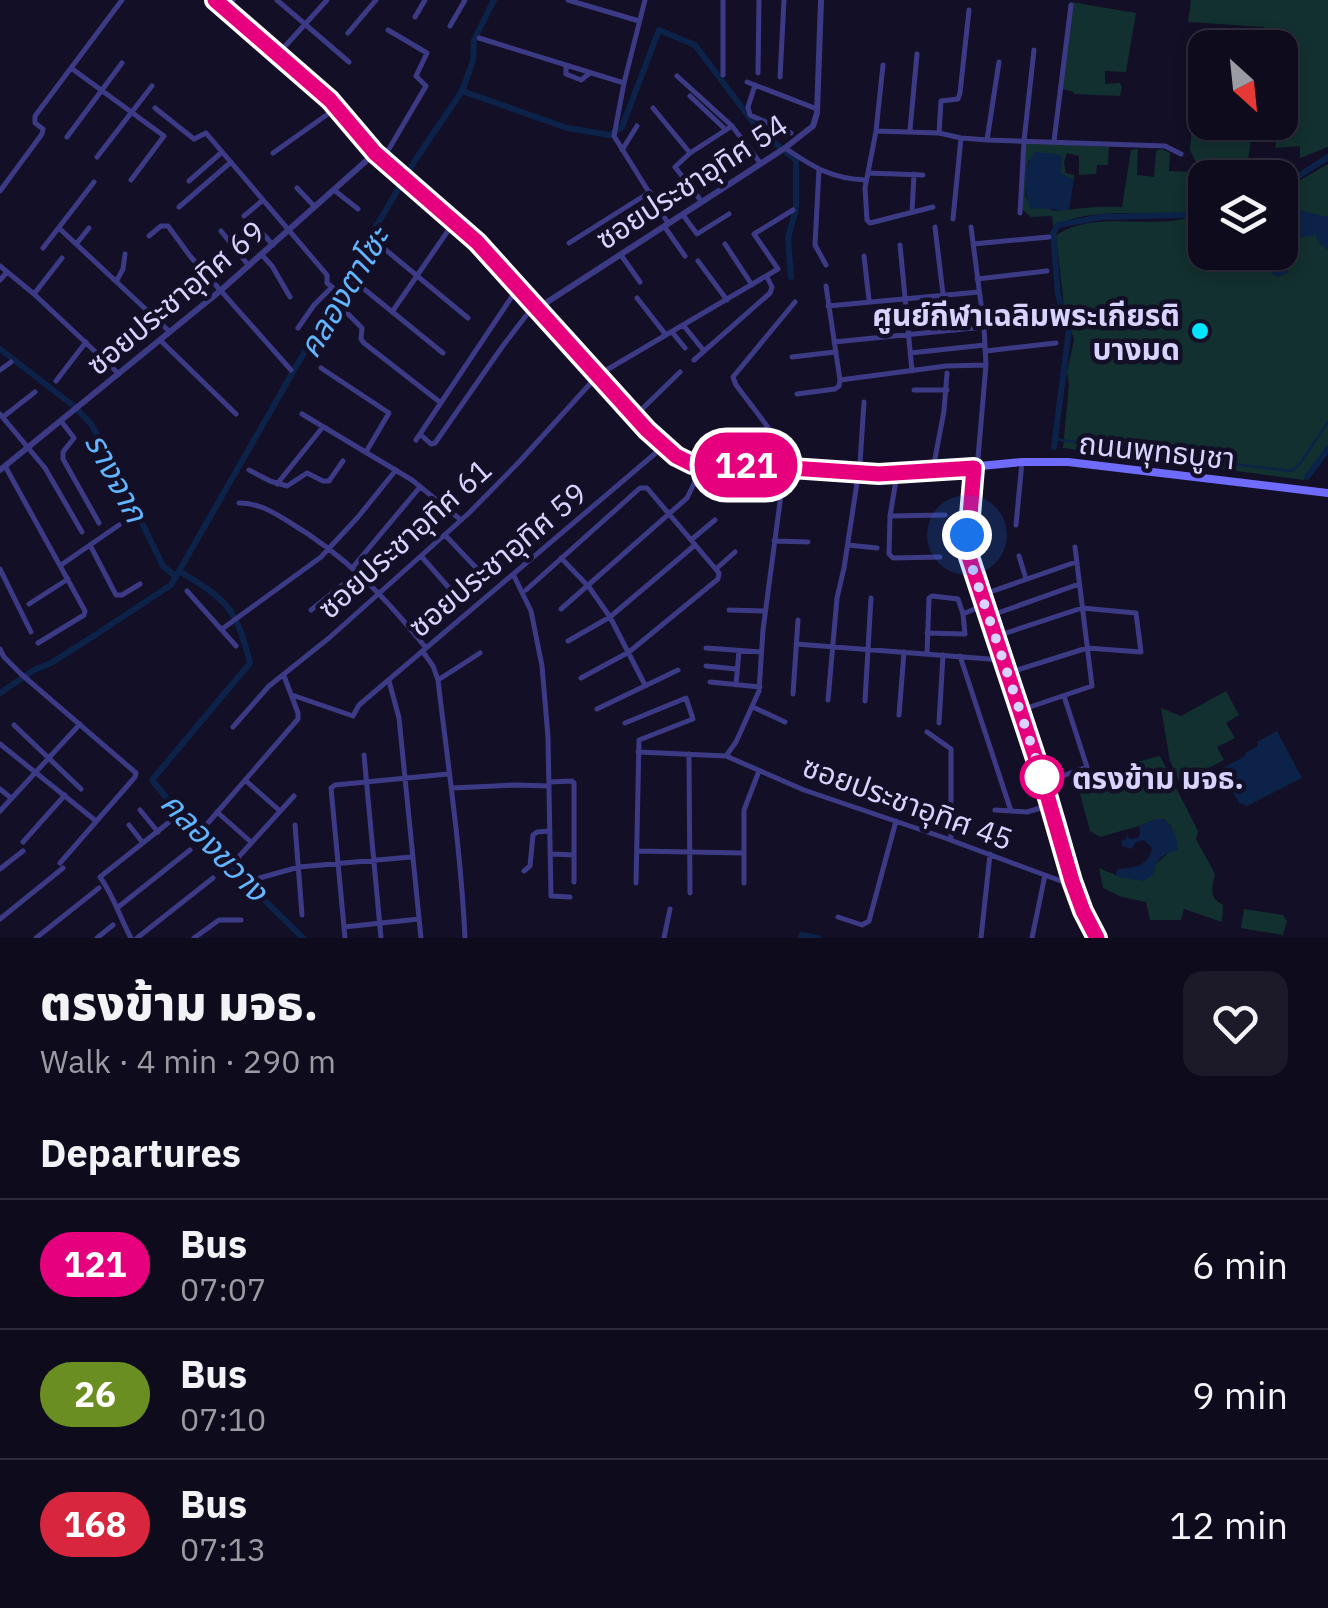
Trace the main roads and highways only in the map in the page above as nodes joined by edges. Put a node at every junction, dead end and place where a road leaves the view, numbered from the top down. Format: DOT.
graph roads {
  1 [pos="215,0"];
  2 [pos="977,464"];
  3 [pos="1328,493"];
  4 [pos="986,599"];
  5 [pos="998,636"];
  6 [pos="1023,710"];
  7 [pos="1075,880"];
  8 [pos="1100,938"];
  1 -- 2 [label="main road, ถนนพุทธบูชา"];
  2 -- 3 [label="main road, ถนนพุทธบูชา"];
  2 -- 4 [label="main road"];
  4 -- 5 [label="main road"];
  4 -- 5 [label="main road"];
  5 -- 6 [label="main road"];
  6 -- 7 [label="main road"];
  6 -- 7 [label="main road"];
  7 -- 8 [label="main road"];
}
